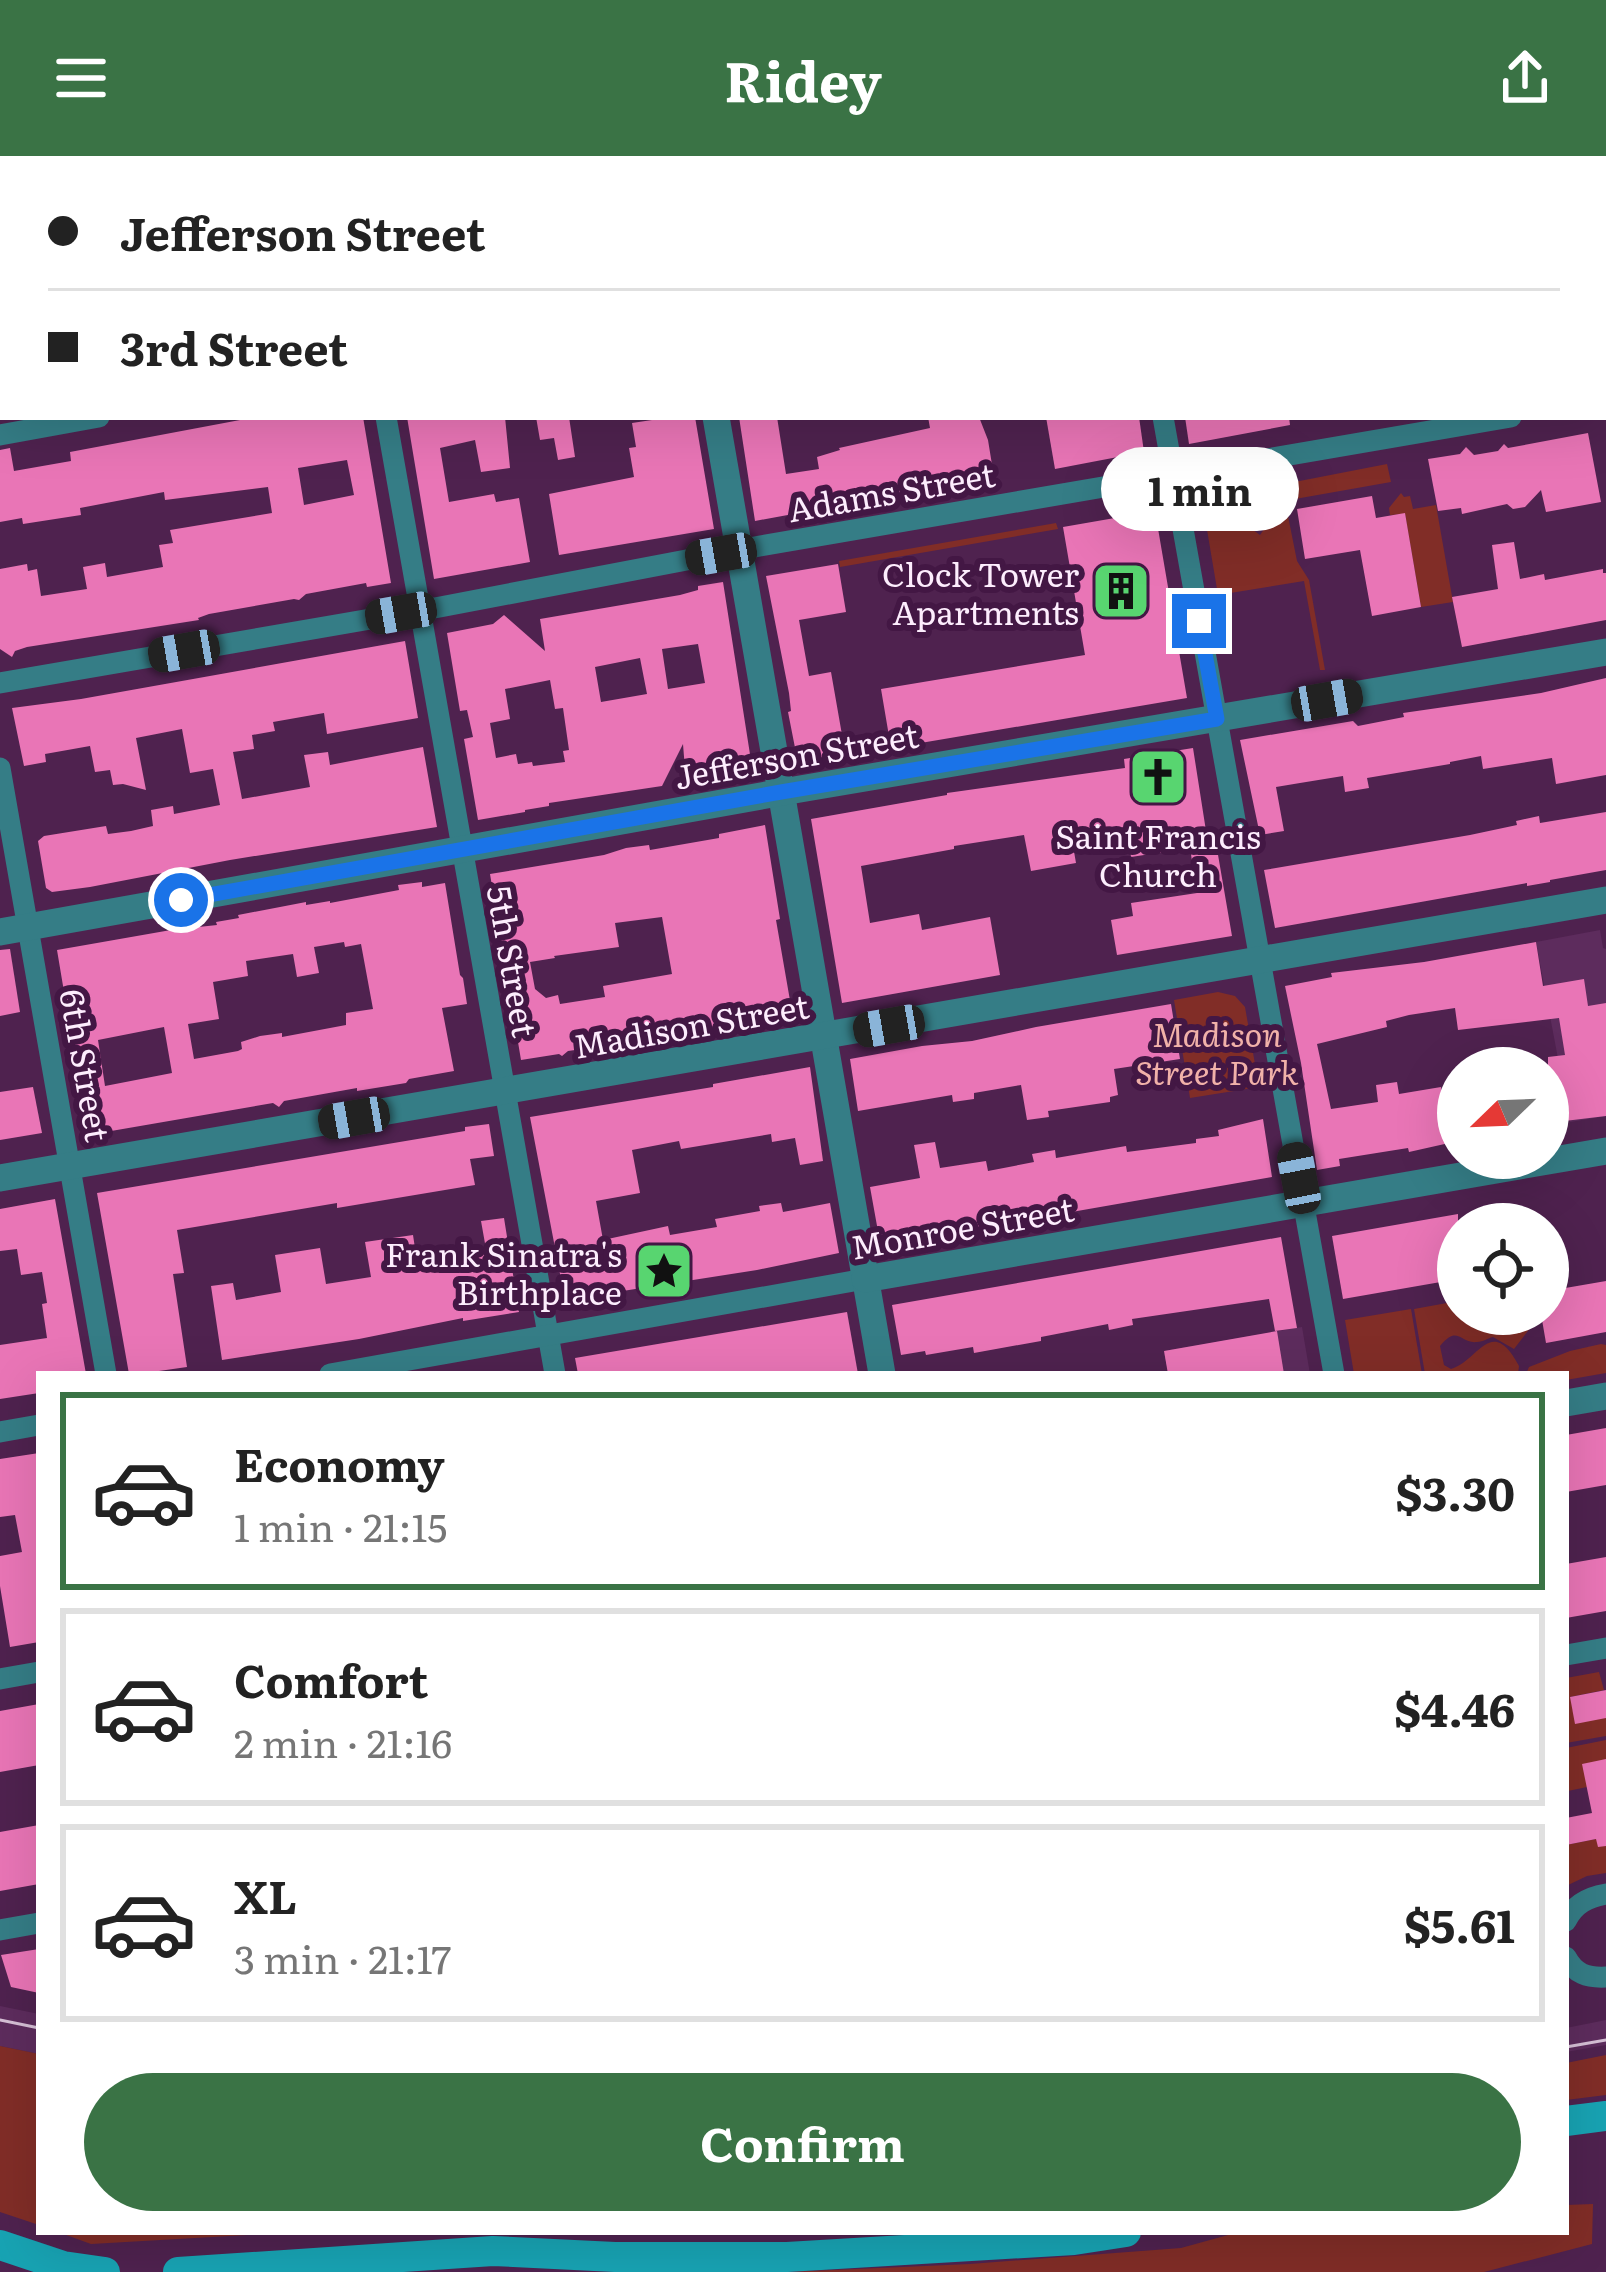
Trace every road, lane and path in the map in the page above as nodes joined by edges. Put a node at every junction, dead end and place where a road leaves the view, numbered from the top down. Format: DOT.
graph roads {
  1 [pos="82,420"];
  2 [pos="387,420"];
  3 [pos="717,420"];
  4 [pos="1164,420"];
  5 [pos="1494,420"];
  6 [pos="0,435"];
  7 [pos="1173,476"];
  8 [pos="740,550"];
  9 [pos="419,611"];
  10 [pos="1606,652"];
  11 [pos="0,683"];
  12 [pos="1217,719"];
  13 [pos="0,768"];
  14 [pos="781,792"];
  15 [pos="461,850"];
  16 [pos="1606,900"];
  17 [pos="29,927"];
  18 [pos="0,932"];
  19 [pos="1258,960"];
  20 [pos="822,1037"];
  21 [pos="505,1092"];
  22 [pos="1606,1151"];
  23 [pos="71,1166"];
  24 [pos="0,1178"];
  25 [pos="1303,1203"];
  26 [pos="865,1279"];
  27 [pos="548,1336"];
  28 [pos="105,1371"];
  29 [pos="347,1371"];
  30 [pos="554,1371"];
  31 [pos="881,1371"];
  32 [pos="1333,1371"];
  33 [pos="1606,1396"];
  34 [pos="1569,1402"];
  35 [pos="36,1426"];
  36 [pos="0,1432"];
  37 [pos="1606,1648"];
  38 [pos="1569,1654"];
  39 [pos="36,1673"];
  40 [pos="0,1679"];
  41 [pos="1606,1894"];
  42 [pos="1569,1916"];
  43 [pos="36,1924"];
  44 [pos="0,1930"];
  45 [pos="1569,1961"];
  46 [pos="1606,1977"];
  47 [pos="1606,2116"];
  48 [pos="1569,2121"];
  49 [pos="1104,2235"];
  50 [pos="0,2245"];
  51 [pos="105,2272"];
  52 [pos="178,2272"];
  1 -- 6 [label="street"];
  2 -- 9 [label="street, 5th Street"];
  3 -- 8 [label="street"];
  4 -- 7 [label="street"];
  5 -- 7 [label="street, Adams Street"];
  7 -- 8 [label="street, Adams Street"];
  7 -- 12 [label="street"];
  8 -- 9 [label="street, Adams Street"];
  8 -- 14 [label="street"];
  9 -- 11 [label="street, Adams Street"];
  9 -- 15 [label="street, 5th Street"];
  10 -- 12 [label="street, Jefferson Street"];
  12 -- 14 [label="street, Jefferson Street"];
  12 -- 19 [label="street"];
  13 -- 17 [label="street, 6th Street"];
  14 -- 15 [label="street, Jefferson Street"];
  14 -- 20 [label="street"];
  15 -- 17 [label="street, Jefferson Street"];
  15 -- 21 [label="street, 5th Street"];
  16 -- 19 [label="street, Madison Street"];
  17 -- 18 [label="street, Jefferson Street"];
  17 -- 23 [label="street, 6th Street"];
  19 -- 20 [label="street, Madison Street"];
  19 -- 25 [label="street"];
  20 -- 21 [label="street, Madison Street"];
  20 -- 26 [label="street"];
  21 -- 23 [label="street, Madison Street"];
  21 -- 27 [label="street, 5th Street"];
  22 -- 25 [label="street, Monroe Street"];
  23 -- 24 [label="street, Madison Street"];
  23 -- 28 [label="street, 6th Street"];
  25 -- 26 [label="street, Monroe Street"];
  25 -- 32 [label="street"];
  26 -- 27 [label="street, Monroe Street"];
  26 -- 31 [label="street"];
  27 -- 29 [label="street, Monroe Street"];
  27 -- 30 [label="street, 5th Street"];
  33 -- 34 [label="street"];
  35 -- 36 [label="street"];
  37 -- 38 [label="street"];
  39 -- 40 [label="street"];
  41 -- 42 [label="street"];
  43 -- 44 [label="street"];
  45 -- 46 [label="street"];
  47 -- 48 [label="main road"];
  49 -- 52 [label="main road"];
  50 -- 51 [label="main road"];
}
